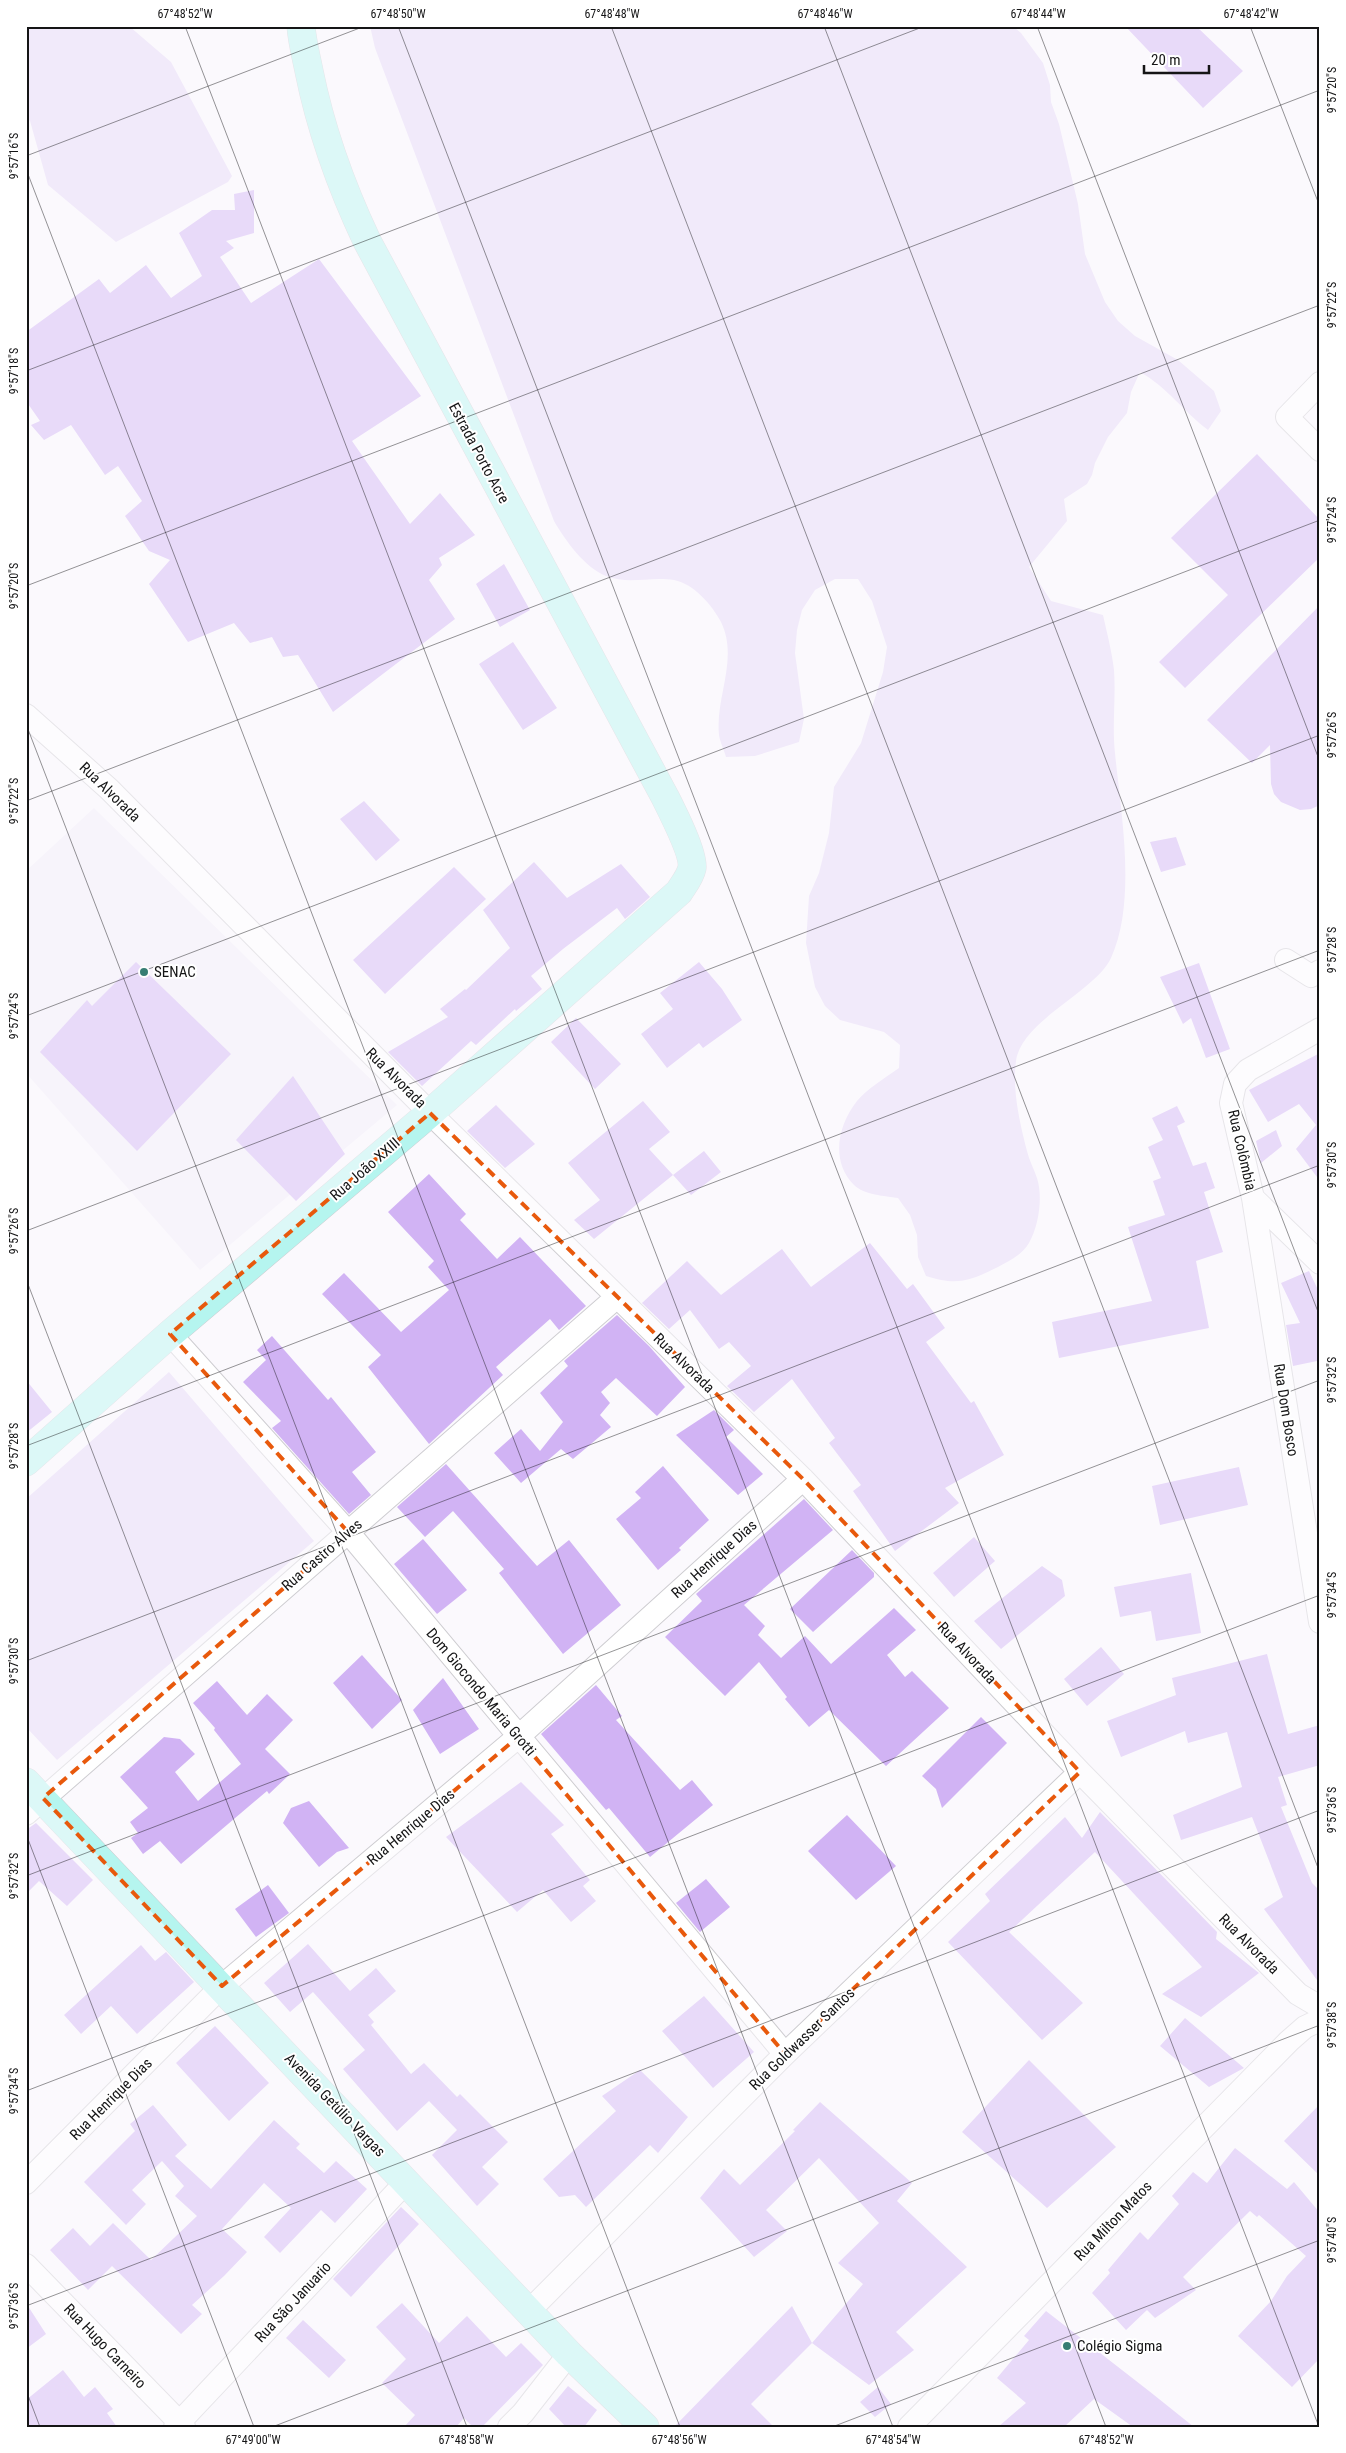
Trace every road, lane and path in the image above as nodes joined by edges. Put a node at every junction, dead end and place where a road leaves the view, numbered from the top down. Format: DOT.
graph roads {
  1 [pos="301,26"];
  2 [pos="1320,383"];
  3 [pos="1320,450"];
  4 [pos="26,715"];
  5 [pos="693,865"];
  6 [pos="1286,960"];
  7 [pos="1320,971"];
  8 [pos="1320,1030"];
  9 [pos="430,1112"];
  10 [pos="1253,1198"];
  11 [pos="1320,1263"];
  12 [pos="617,1297"];
  13 [pos="170,1334"];
  14 [pos="26,1462"];
  15 [pos="803,1479"];
  16 [pos="348,1532"];
  17 [pos="1317,1580"];
  18 [pos="1320,1622"];
  19 [pos="518,1737"];
  20 [pos="1080,1772"];
  21 [pos="32,1798"];
  22 [pos="222,1986"];
  23 [pos="1309,1994"];
  24 [pos="1320,2008"];
  25 [pos="1320,2020"];
  26 [pos="785,2054"];
  27 [pos="407,2181"];
  28 [pos="26,2183"];
  29 [pos="26,2265"];
  30 [pos="529,2310"];
  31 [pos="569,2354"];
  32 [pos="180,2425"];
  33 [pos="509,2427"];
  34 [pos="644,2427"];
  35 [pos="909,2427"];
  1 -- 5 [label="street, Estrada Porto Acre"];
  2 -- 3 [label="street"];
  4 -- 9 [label="street, Rua Alvorada"];
  5 -- 9 [label="street, Rua João XXIII"];
  6 -- 7 [label="street"];
  8 -- 10 [label="street, Rua Colômbia"];
  9 -- 12 [label="street, Rua Alvorada"];
  9 -- 13 [label="street, Rua João XXIII"];
  10 -- 11 [label="street"];
  10 -- 17 [label="street, Rua Dom Bosco"];
  12 -- 15 [label="street, Rua Alvorada"];
  12 -- 16 [label="street, Rua Castro Alves"];
  13 -- 14 [label="street, Rua João XXIII"];
  13 -- 16 [label="street, Dom Giocondo Maria Grotti"];
  15 -- 19 [label="street, Rua Henrique Dias"];
  15 -- 20 [label="street, Rua Alvorada"];
  16 -- 19 [label="street, Dom Giocondo Maria Grotti"];
  16 -- 21 [label="street, Rua Castro Alves"];
  17 -- 18 [label="street, Rua Dom Bosco"];
  19 -- 22 [label="street, Rua Henrique Dias"];
  19 -- 26 [label="street, Dom Giocondo Maria Grotti"];
  20 -- 23 [label="street, Rua Alvorada"];
  20 -- 26 [label="street, Rua Goldwasser Santos"];
  21 -- 22 [label="street, Avenida Getúlio Vargas"];
  22 -- 27 [label="street, Avenida Getúlio Vargas"];
  22 -- 28 [label="street, Rua Henrique Dias"];
  23 -- 24 [label="street, Rua Alvorada"];
  25 -- 35 [label="street, Rua Milton Matos"];
  26 -- 30 [label="street, Rua Goldwasser Santos"];
  27 -- 30 [label="street, Avenida Getúlio Vargas"];
  27 -- 32 [label="street, Rua São Januario"];
  29 -- 32 [label="street, Rua Hugo Carneiro"];
  30 -- 31 [label="street, Avenida Getúlio Vargas"];
  31 -- 33 [label="street"];
  31 -- 34 [label="street, Avenida Getúlio Vargas"];
}
